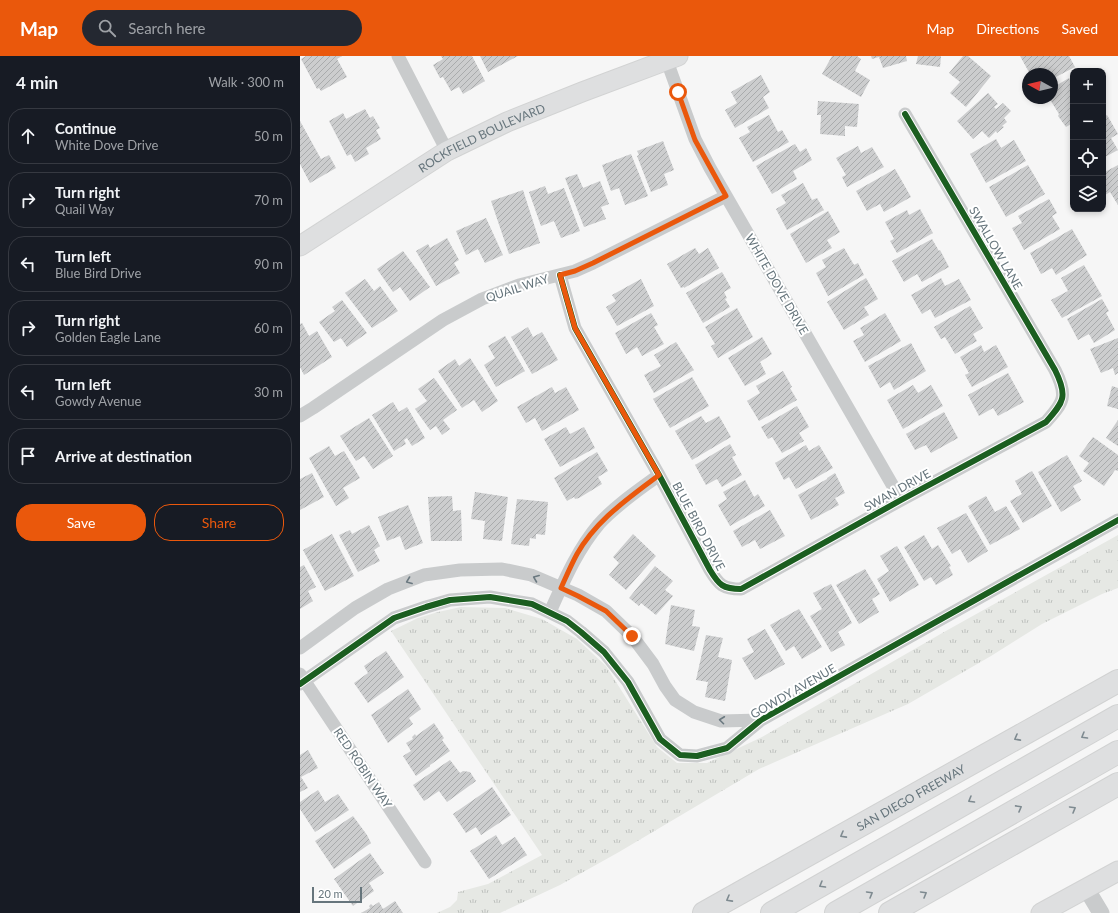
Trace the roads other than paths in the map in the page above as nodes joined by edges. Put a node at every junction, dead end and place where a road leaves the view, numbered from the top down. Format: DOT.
graph roads {
  1 [pos="398,56"];
  2 [pos="672,58"];
  3 [pos="905,114"];
  4 [pos="447,151"];
  5 [pos="726,196"];
  6 [pos="300,246"];
  7 [pos="560,275"];
  8 [pos="1064,396"];
  9 [pos="300,416"];
  10 [pos="659,475"];
  11 [pos="901,500"];
  12 [pos="1118,520"];
  13 [pos="561,588"];
  14 [pos="729,589"];
  15 [pos="550,612"];
  16 [pos="300,648"];
  17 [pos="302,679"];
  18 [pos="1118,681"];
  19 [pos="1118,716"];
  20 [pos="760,720"];
  21 [pos="1118,752"];
  22 [pos="1118,784"];
  23 [pos="426,862"];
  24 [pos="1118,871"];
  25 [pos="1086,888"];
  26 [pos="704,913"];
  27 [pos="772,913"];
  28 [pos="836,913"];
  29 [pos="890,913"];
  30 [pos="1041,913"];
  31 [pos="1101,913"];
  1 -- 4 [label="street"];
  2 -- 4 [label="main road, ROCKFIELD BOULEVARD"];
  2 -- 5 [label="street, WHITE DOVE DRIVE"];
  3 -- 8 [label="street, SWALLOW LANE"];
  4 -- 6 [label="main road, ROCKFIELD BOULEVARD"];
  5 -- 7 [label="street, QUAIL WAY"];
  5 -- 11 [label="street, WHITE DOVE DRIVE"];
  7 -- 9 [label="street, QUAIL WAY"];
  7 -- 10 [label="street, BLUE BIRD DRIVE"];
  8 -- 11 [label="street, SWAN DRIVE"];
  10 -- 13 [label="street"];
  10 -- 14 [label="street, BLUE BIRD DRIVE"];
  11 -- 14 [label="street, SWAN DRIVE"];
  12 -- 20 [label="street, GOWDY AVENUE"];
  13 -- 15 [label="street"];
  13 -- 16 [label="street, GOWDY AVENUE, one-way"];
  20 -- 13 [label="street, GOWDY AVENUE, one-way"];
  15 -- 17 [label="street, GOWDY AVENUE"];
  15 -- 20 [label="street, GOWDY AVENUE"];
  17 -- 23 [label="street, RED ROBIN WAY"];
  18 -- 26 [label="highway, SAN DIEGO FREEWAY, one-way"];
  19 -- 27 [label="highway, one-way"];
  28 -- 21 [label="highway, one-way"];
  29 -- 22 [label="highway, one-way"];
  24 -- 25 [label="main road"];
  25 -- 30 [label="main road"];
  25 -- 31 [label="street"];
}
